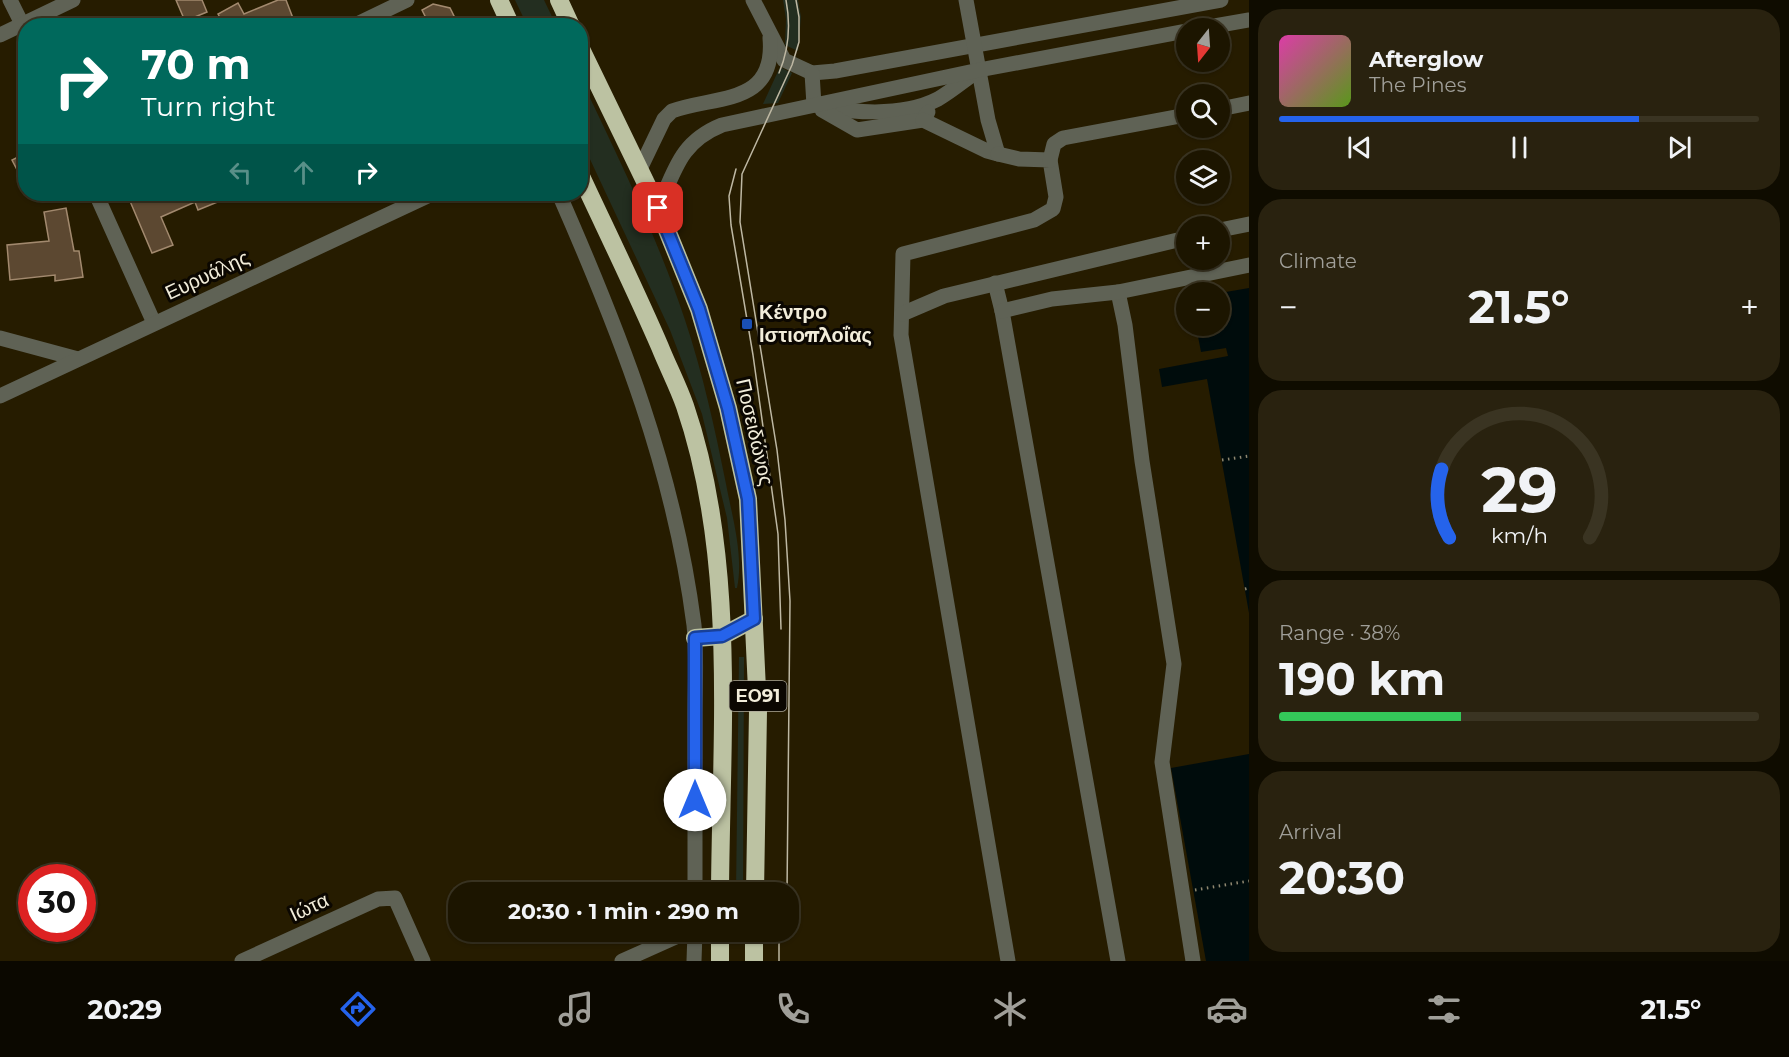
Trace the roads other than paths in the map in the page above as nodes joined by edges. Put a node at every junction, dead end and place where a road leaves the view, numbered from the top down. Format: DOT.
graph roads {
  1 [pos="10,0"];
  2 [pos="73,0"];
  3 [pos="407,0"];
  4 [pos="499,0"];
  5 [pos="559,0"];
  6 [pos="753,0"];
  7 [pos="966,0"];
  8 [pos="1221,0"];
  9 [pos="19,18"];
  10 [pos="42,18"];
  11 [pos="370,18"];
  12 [pos="507,18"];
  13 [pos="567,18"];
  14 [pos="1249,20"];
  15 [pos="1230,23"];
  16 [pos="18,30"];
  17 [pos="1176,34"];
  18 [pos="0,35"];
  19 [pos="770,35"];
  20 [pos="974,46"];
  21 [pos="588,64"];
  22 [pos="979,70"];
  23 [pos="812,73"];
  24 [pos="937,99"];
  25 [pos="1249,103"];
  26 [pos="814,105"];
  27 [pos="1230,107"];
  28 [pos="1176,117"];
  29 [pos="923,120"];
  30 [pos="998,154"];
  31 [pos="1050,160"];
  32 [pos="639,171"];
  33 [pos="588,191"];
  34 [pos="99,201"];
  35 [pos="417,201"];
  36 [pos="562,201"];
  37 [pos="658,208"];
  38 [pos="1249,224"];
  39 [pos="1230,228"];
  40 [pos="1176,240"];
  41 [pos="1249,265"];
  42 [pos="995,283"];
  43 [pos="1118,292"];
  44 [pos="1002,311"];
  45 [pos="902,314"];
  46 [pos="154,323"];
  47 [pos="0,338"];
  48 [pos="78,359"];
  49 [pos="0,396"];
  50 [pos="754,619"];
  51 [pos="722,636"];
  52 [pos="695,638"];
  53 [pos="695,882"];
  54 [pos="720,882"];
  55 [pos="755,882"];
  56 [pos="665,942"];
  57 [pos="695,942"];
  58 [pos="720,942"];
  59 [pos="754,942"];
  60 [pos="242,961"];
  61 [pos="423,961"];
  62 [pos="622,961"];
  63 [pos="694,961"];
  64 [pos="720,961"];
  65 [pos="754,961"];
  66 [pos="1008,961"];
  67 [pos="1118,961"];
  68 [pos="1193,961"];
  1 -- 9 [label="street"];
  2 -- 10 [label="street"];
  3 -- 11 [label="street"];
  4 -- 12 [label="highway"];
  5 -- 13 [label="highway"];
  6 -- 19 [label="street"];
  7 -- 20 [label="street"];
  8 -- 20 [label="street"];
  14 -- 15 [label="street"];
  16 -- 18 [label="street"];
  17 -- 22 [label="street"];
  19 -- 23 [label="street"];
  19 -- 32 [label="street"];
  20 -- 22 [label="street"];
  20 -- 23 [label="street"];
  21 -- 32 [label="highway, Ποσειδώνος / ΕΟ91"];
  22 -- 24 [label="street"];
  22 -- 26 [label="street"];
  22 -- 30 [label="street"];
  23 -- 26 [label="street"];
  24 -- 26 [label="street"];
  24 -- 29 [label="street"];
  25 -- 27 [label="street"];
  26 -- 29 [label="street"];
  26 -- 37 [label="street"];
  28 -- 31 [label="street"];
  29 -- 30 [label="street"];
  30 -- 31 [label="street"];
  31 -- 45 [label="street"];
  32 -- 37 [label="highway, Ποσειδώνος / ΕΟ91"];
  33 -- 51 [label="highway, ΕΟ91"];
  34 -- 46 [label="street"];
  35 -- 46 [label="street, Ευρυάλης"];
  36 -- 52 [label="street"];
  37 -- 50 [label="highway, Ποσειδώνος / ΕΟ91"];
  38 -- 39 [label="street"];
  40 -- 42 [label="street"];
  41 -- 43 [label="street"];
  42 -- 44 [label="street"];
  42 -- 45 [label="street"];
  43 -- 44 [label="street"];
  43 -- 68 [label="street"];
  44 -- 67 [label="street"];
  45 -- 66 [label="street"];
  46 -- 48 [label="street, Ευρυάλης"];
  47 -- 48 [label="street"];
  48 -- 49 [label="street, Ευρυάλης"];
  50 -- 51 [label="highway"];
  50 -- 55 [label="highway, Ποσειδώνος / ΕΟ91"];
  51 -- 52 [label="highway"];
  51 -- 54 [label="highway, ΕΟ91"];
  52 -- 53 [label="street"];
  56 -- 62 [label="street"];
  57 -- 63 [label="street"];
  58 -- 64 [label="highway"];
  59 -- 65 [label="highway"];
  60 -- 61 [label="street, Ιώτα"];
}
